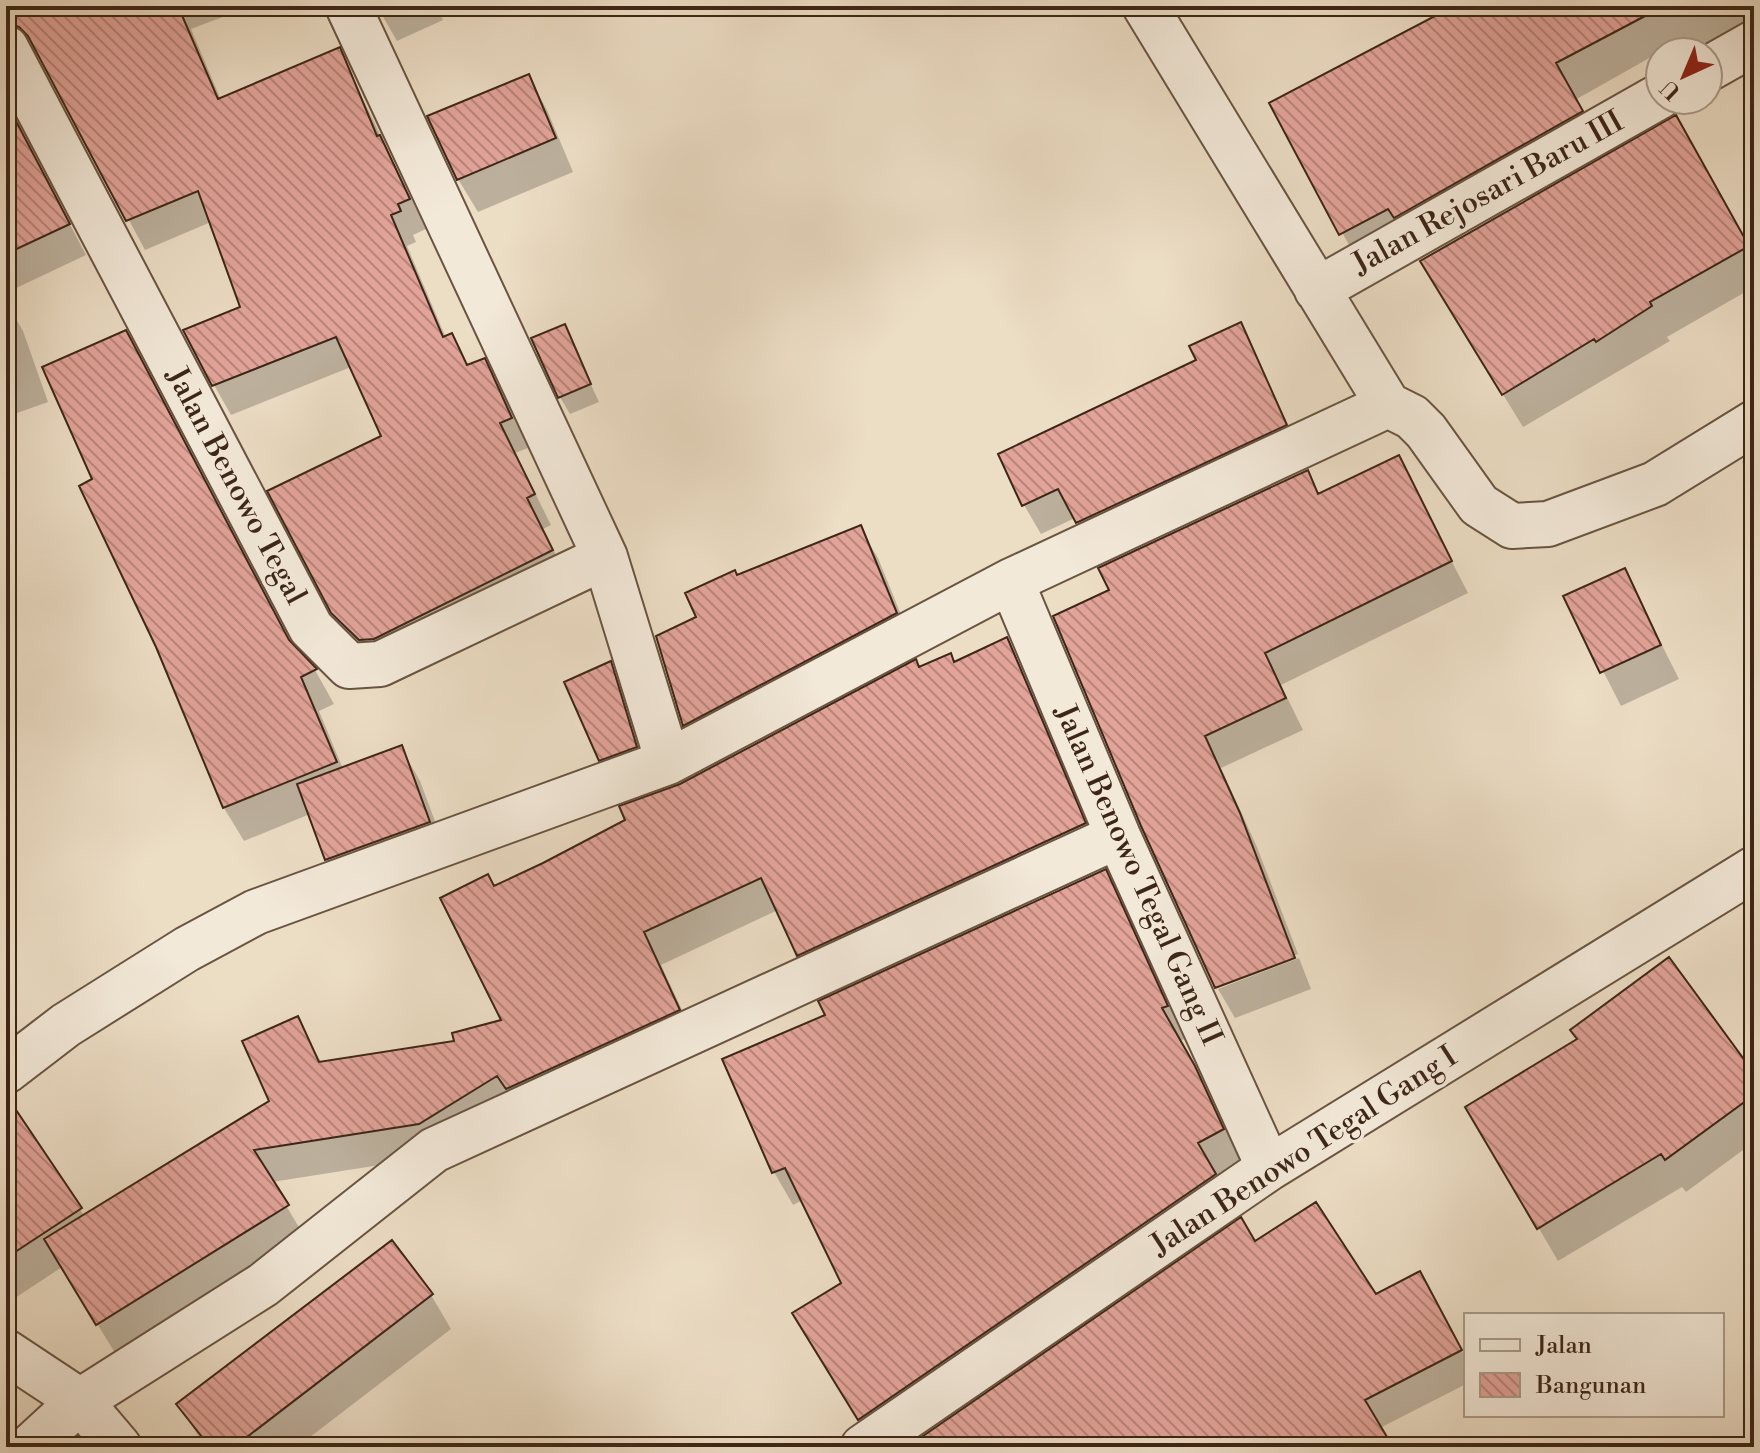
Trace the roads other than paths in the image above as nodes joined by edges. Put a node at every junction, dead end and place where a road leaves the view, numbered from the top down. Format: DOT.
graph roads {
  1 [pos="348,6"];
  2 [pos="1145,6"];
  3 [pos="1754,43"];
  4 [pos="6,48"];
  5 [pos="1724,60"];
  6 [pos="1644,105"];
  7 [pos="1317,290"];
  8 [pos="1388,405"];
  9 [pos="1754,423"];
  10 [pos="605,557"];
  11 [pos="1011,581"];
  12 [pos="668,762"];
  13 [pos="1118,836"];
  14 [pos="1754,869"];
  15 [pos="6,1071"];
  16 [pos="1269,1168"];
  17 [pos="6,1352"];
  18 [pos="80,1401"];
  19 [pos="30,1447"];
  20 [pos="119,1447"];
  21 [pos="863,1447"];
  1 -- 10 [label="street"];
  2 -- 7 [label="street"];
  3 -- 5 [label="street"];
  4 -- 10 [label="street, Jalan Benowo Tegal"];
  6 -- 7 [label="street, Jalan Rejosari Baru III"];
  7 -- 8 [label="street"];
  8 -- 9 [label="street"];
  8 -- 11 [label="street"];
  10 -- 12 [label="street"];
  11 -- 12 [label="street"];
  11 -- 13 [label="street, Jalan Benowo Tegal Gang II"];
  12 -- 15 [label="street"];
  13 -- 16 [label="street, Jalan Benowo Tegal Gang II"];
  13 -- 18 [label="street"];
  14 -- 16 [label="street, Jalan Benowo Tegal Gang I"];
  16 -- 21 [label="street, Jalan Benowo Tegal Gang I"];
  17 -- 18 [label="street"];
  18 -- 19 [label="street"];
  18 -- 20 [label="street"];
}
